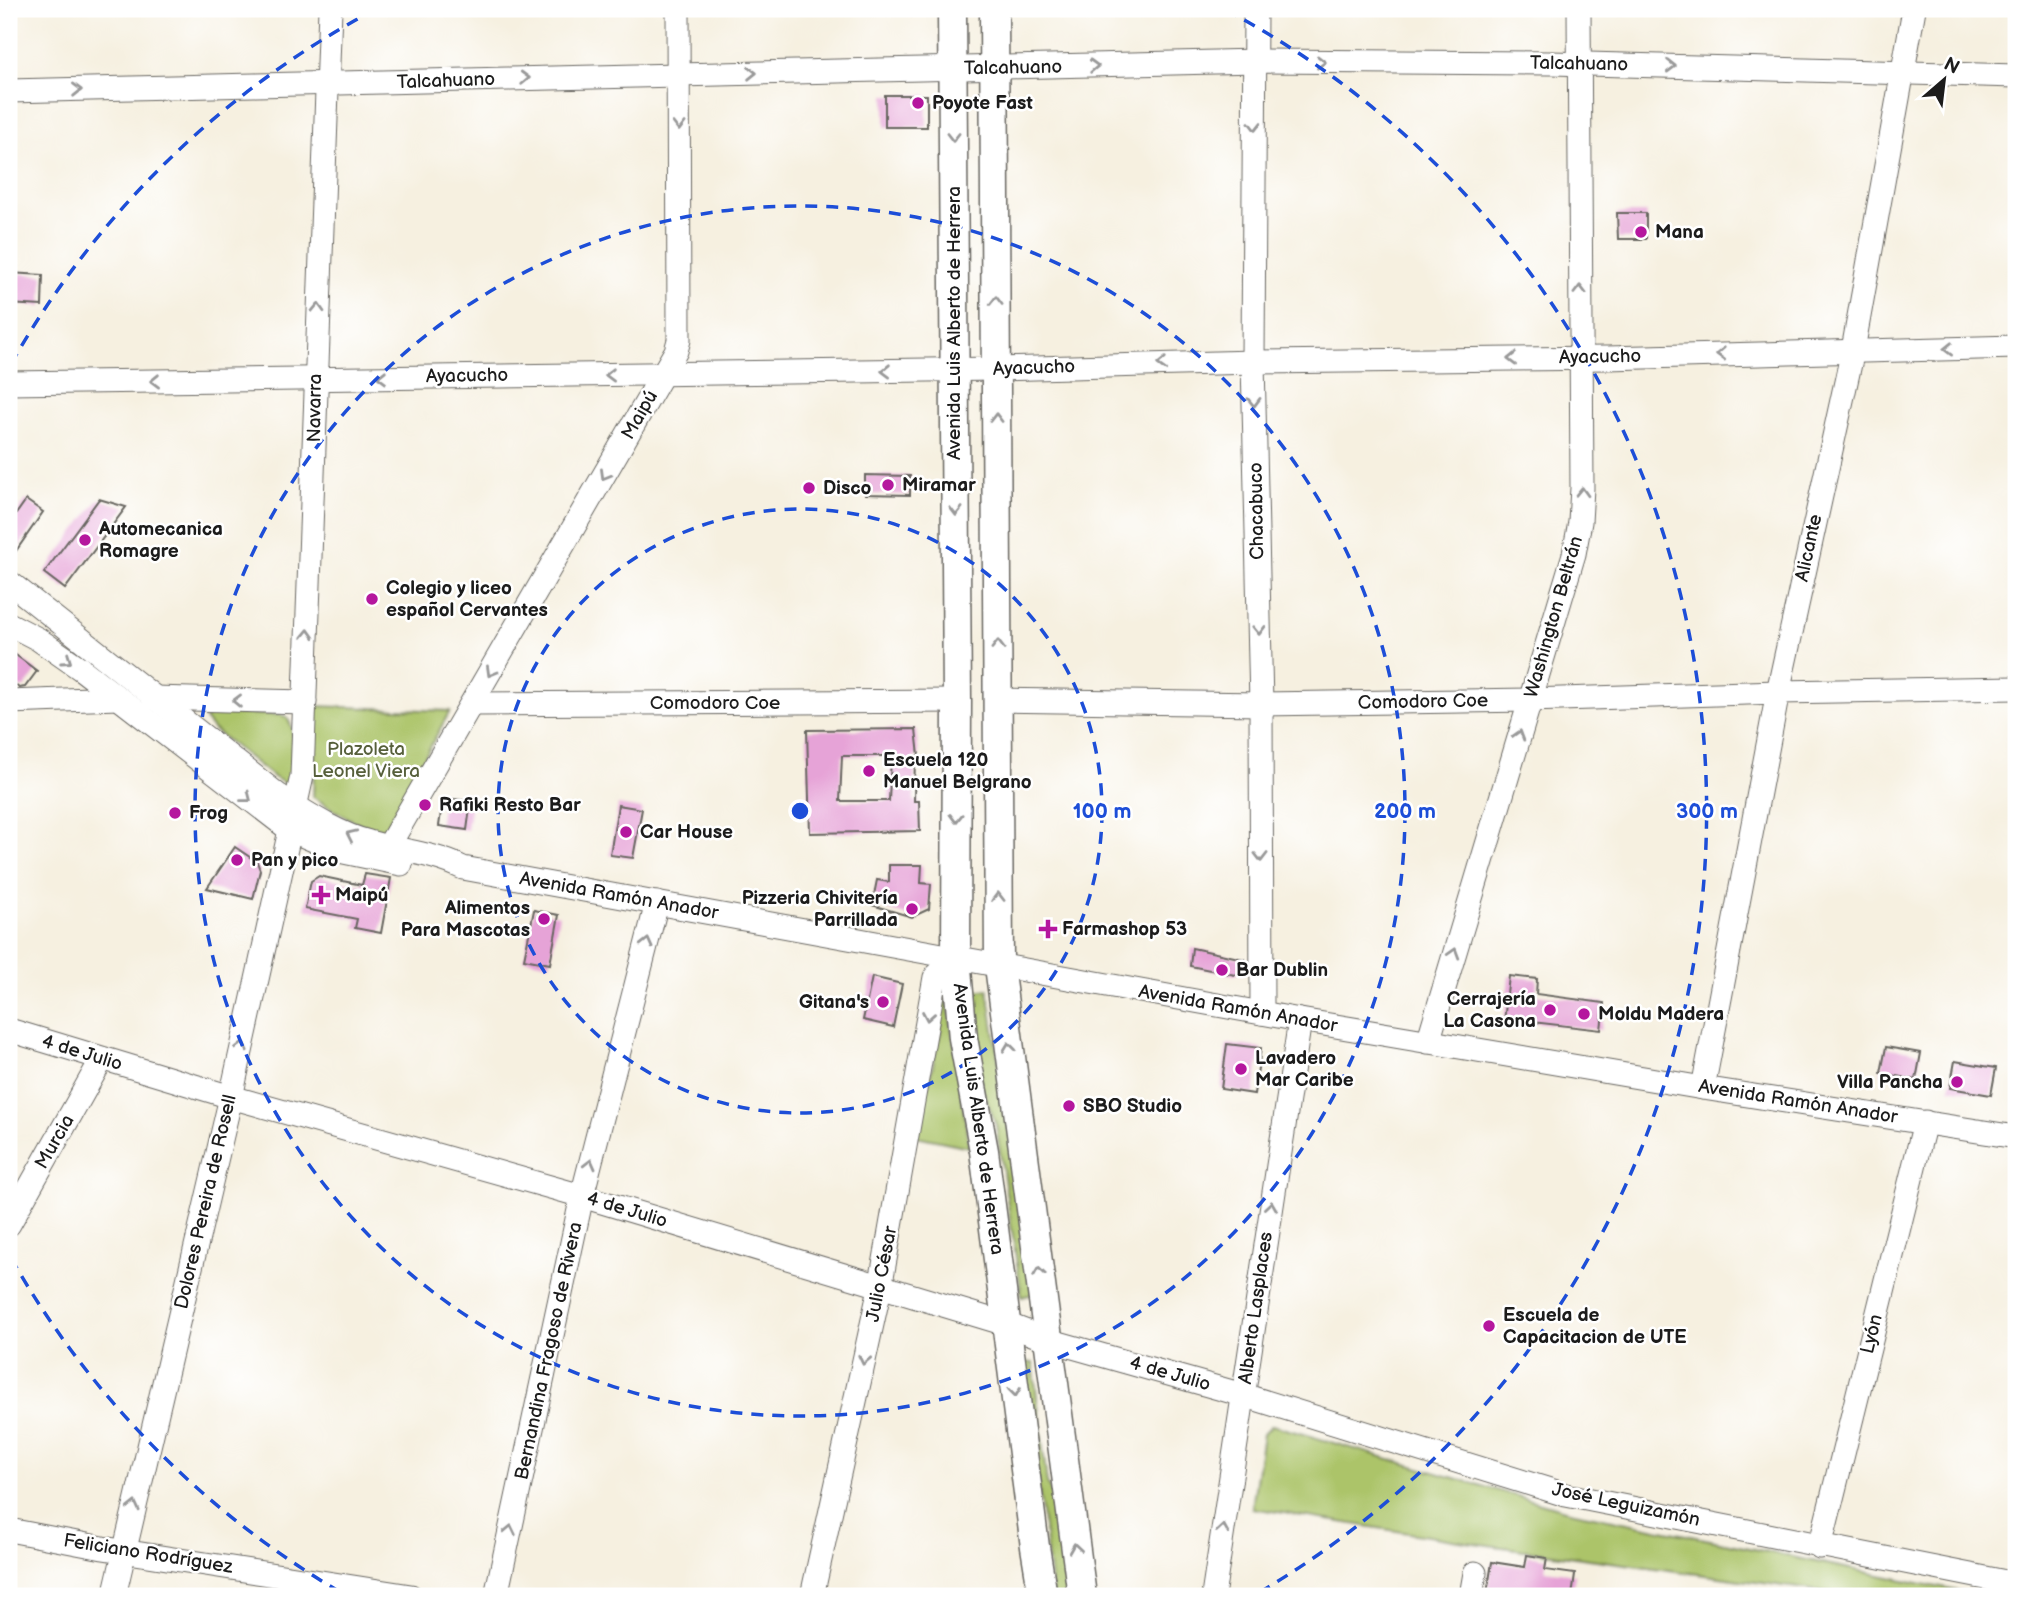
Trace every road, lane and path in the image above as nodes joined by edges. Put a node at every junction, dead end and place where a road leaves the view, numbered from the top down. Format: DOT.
graph roads {
  1 [pos="330,9"];
  2 [pos="678,9"];
  3 [pos="952,9"];
  4 [pos="994,9"];
  5 [pos="1255,9"];
  6 [pos="1579,9"];
  7 [pos="1914,9"];
  8 [pos="1256,61"];
  9 [pos="1580,63"];
  10 [pos="952,69"];
  11 [pos="996,69"];
  12 [pos="1902,71"];
  13 [pos="679,74"];
  14 [pos="2016,76"];
  15 [pos="326,84"];
  16 [pos="9,91"];
  17 [pos="2016,347"];
  18 [pos="1853,350"];
  19 [pos="1580,358"];
  20 [pos="1254,362"];
  21 [pos="996,369"];
  22 [pos="955,370"];
  23 [pos="663,374"];
  24 [pos="316,378"];
  25 [pos="9,383"];
  26 [pos="9,582"];
  27 [pos="9,624"];
  28 [pos="2016,688"];
  29 [pos="1777,692"];
  30 [pos="118,698"];
  31 [pos="154,698"];
  32 [pos="998,700"];
  33 [pos="957,701"];
  34 [pos="1530,701"];
  35 [pos="9,702"];
  36 [pos="305,702"];
  37 [pos="473,704"];
  38 [pos="1261,704"];
  39 [pos="296,806"];
  40 [pos="290,830"];
  41 [pos="388,846"];
  42 [pos="463,868"];
  43 [pos="657,903"];
  44 [pos="956,958"];
  45 [pos="999,966"];
  46 [pos="1262,1013"];
  47 [pos="1300,1020"];
  48 [pos="9,1030"];
  49 [pos="1428,1042"];
  50 [pos="102,1059"];
  51 [pos="1703,1088"];
  52 [pos="231,1097"];
  53 [pos="1925,1122"];
  54 [pos="2016,1137"];
  55 [pos="582,1196"];
  56 [pos="9,1224"];
  57 [pos="880,1288"];
  58 [pos="1006,1324"];
  59 [pos="1048,1340"];
  60 [pos="1243,1395"];
  61 [pos="9,1530"];
  62 [pos="1819,1547"];
  63 [pos="124,1551"];
  64 [pos="1475,1573"];
  65 [pos="2016,1584"];
  66 [pos="114,1596"];
  67 [pos="411,1596"];
  68 [pos="496,1596"];
  69 [pos="813,1596"];
  70 [pos="1043,1596"];
  71 [pos="1082,1596"];
  72 [pos="1213,1596"];
  73 [pos="1471,1596"];
  1 -- 15 [label="street, Navarra"];
  2 -- 13 [label="street, Maipú"];
  3 -- 10 [label="main road, Avenida Luis Alberto de Herrera"];
  4 -- 11 [label="main road, Avenida Luis Alberto de Herrera"];
  5 -- 8 [label="street, Chacabuco"];
  6 -- 9 [label="street, Washington Beltrán"];
  7 -- 12 [label="street, Alicante"];
  8 -- 9 [label="street, Talcahuano, one-way"];
  11 -- 8 [label="street, Talcahuano, one-way"];
  8 -- 20 [label="street, Chacabuco, one-way"];
  9 -- 12 [label="street, Talcahuano, one-way"];
  19 -- 9 [label="street, Washington Beltrán, one-way"];
  10 -- 11 [label="street, Talcahuano"];
  13 -- 10 [label="street, Talcahuano, one-way"];
  10 -- 22 [label="main road, Avenida Luis Alberto de Herrera, one-way"];
  21 -- 11 [label="main road, Avenida Luis Alberto de Herrera, one-way"];
  12 -- 14 [label="street, Talcahuano"];
  12 -- 18 [label="street, Alicante"];
  15 -- 13 [label="street, Talcahuano, one-way"];
  13 -- 23 [label="street, Maipú, one-way"];
  16 -- 15 [label="street, Talcahuano, one-way"];
  24 -- 15 [label="street, Navarra, one-way"];
  17 -- 18 [label="street, Ayacucho, one-way"];
  18 -- 19 [label="street, Ayacucho, one-way"];
  18 -- 29 [label="street, Alicante"];
  19 -- 20 [label="street, Ayacucho, one-way"];
  34 -- 19 [label="street, Washington Beltrán, one-way"];
  20 -- 21 [label="street, Ayacucho, one-way"];
  20 -- 38 [label="street, Chacabuco, one-way"];
  21 -- 22 [label="street, Ayacucho"];
  32 -- 21 [label="main road, Avenida Luis Alberto de Herrera, one-way"];
  22 -- 23 [label="street, Ayacucho, one-way"];
  22 -- 33 [label="main road, Avenida Luis Alberto de Herrera, one-way"];
  23 -- 24 [label="street, Ayacucho, one-way"];
  23 -- 37 [label="street, Maipú, one-way"];
  24 -- 25 [label="street, Ayacucho, one-way"];
  36 -- 24 [label="street, Navarra, one-way"];
  26 -- 31 [label="street, Avenida Ramón Anador"];
  27 -- 30 [label="street, Avenida Ramón Anador, one-way"];
  28 -- 29 [label="street, Comodoro Coe"];
  29 -- 34 [label="street, Comodoro Coe"];
  29 -- 51 [label="street, Alicante"];
  30 -- 35 [label="street"];
  30 -- 40 [label="street, Avenida Ramón Anador, one-way"];
  36 -- 31 [label="street, one-way"];
  31 -- 39 [label="street, Avenida Ramón Anador"];
  32 -- 38 [label="street, Comodoro Coe"];
  45 -- 32 [label="main road, Avenida Luis Alberto de Herrera, one-way"];
  33 -- 37 [label="street, Comodoro Coe"];
  33 -- 44 [label="main road, Avenida Luis Alberto de Herrera, one-way"];
  34 -- 38 [label="street, Comodoro Coe"];
  49 -- 34 [label="street, Washington Beltrán, one-way"];
  36 -- 39 [label="street, Navarra"];
  37 -- 41 [label="street, Maipú"];
  38 -- 46 [label="street, Chacabuco, one-way"];
  39 -- 40 [label="street, Dolores Pereira de Rosell"];
  41 -- 39 [label="street, Avenida Ramón Anador, one-way"];
  40 -- 42 [label="street, Avenida Ramón Anador"];
  52 -- 40 [label="street, Dolores Pereira de Rosell, one-way"];
  41 -- 42 [label="street, Avenida Ramón Anador"];
  42 -- 43 [label="street, Avenida Ramón Anador"];
  43 -- 44 [label="street, Avenida Ramón Anador"];
  55 -- 43 [label="street, Bernandina Fragoso de Rivera, one-way"];
  44 -- 45 [label="street, Avenida Ramón Anador"];
  44 -- 57 [label="street, Julio César, one-way"];
  44 -- 58 [label="main road, Avenida Luis Alberto de Herrera"];
  45 -- 46 [label="street, Avenida Ramón Anador"];
  59 -- 45 [label="main road, Avenida Luis Alberto de Herrera, one-way"];
  46 -- 47 [label="street, Avenida Ramón Anador"];
  47 -- 49 [label="street, Avenida Ramón Anador"];
  60 -- 47 [label="street, Alberto Lasplaces, one-way"];
  48 -- 50 [label="street, 4 de Julio"];
  49 -- 51 [label="street, Avenida Ramón Anador"];
  50 -- 52 [label="street, 4 de Julio"];
  50 -- 56 [label="street, Murcia"];
  51 -- 53 [label="street, Avenida Ramón Anador"];
  52 -- 55 [label="street, 4 de Julio"];
  63 -- 52 [label="street, Dolores Pereira de Rosell, one-way"];
  53 -- 54 [label="street, Avenida Ramón Anador"];
  53 -- 62 [label="street, Lyón"];
  55 -- 57 [label="street, 4 de Julio"];
  68 -- 55 [label="street, Bernandina Fragoso de Rivera, one-way"];
  57 -- 58 [label="street, 4 de Julio"];
  57 -- 69 [label="street, Julio César, one-way"];
  58 -- 59 [label="street, 4 de Julio"];
  58 -- 70 [label="main road, Avenida Luis Alberto de Herrera, one-way"];
  59 -- 60 [label="street, 4 de Julio"];
  71 -- 59 [label="main road, Avenida Luis Alberto de Herrera, one-way"];
  60 -- 62 [label="street, José Leguizamón"];
  72 -- 60 [label="street, Alberto Lasplaces, one-way"];
  61 -- 63 [label="street, Feliciano Rodríguez"];
  62 -- 65 [label="street, José Leguizamón"];
  63 -- 66 [label="street, Dolores Pereira de Rosell"];
  63 -- 67 [label="street, Feliciano Rodríguez"];
  64 -- 73 [label="street"];
}
